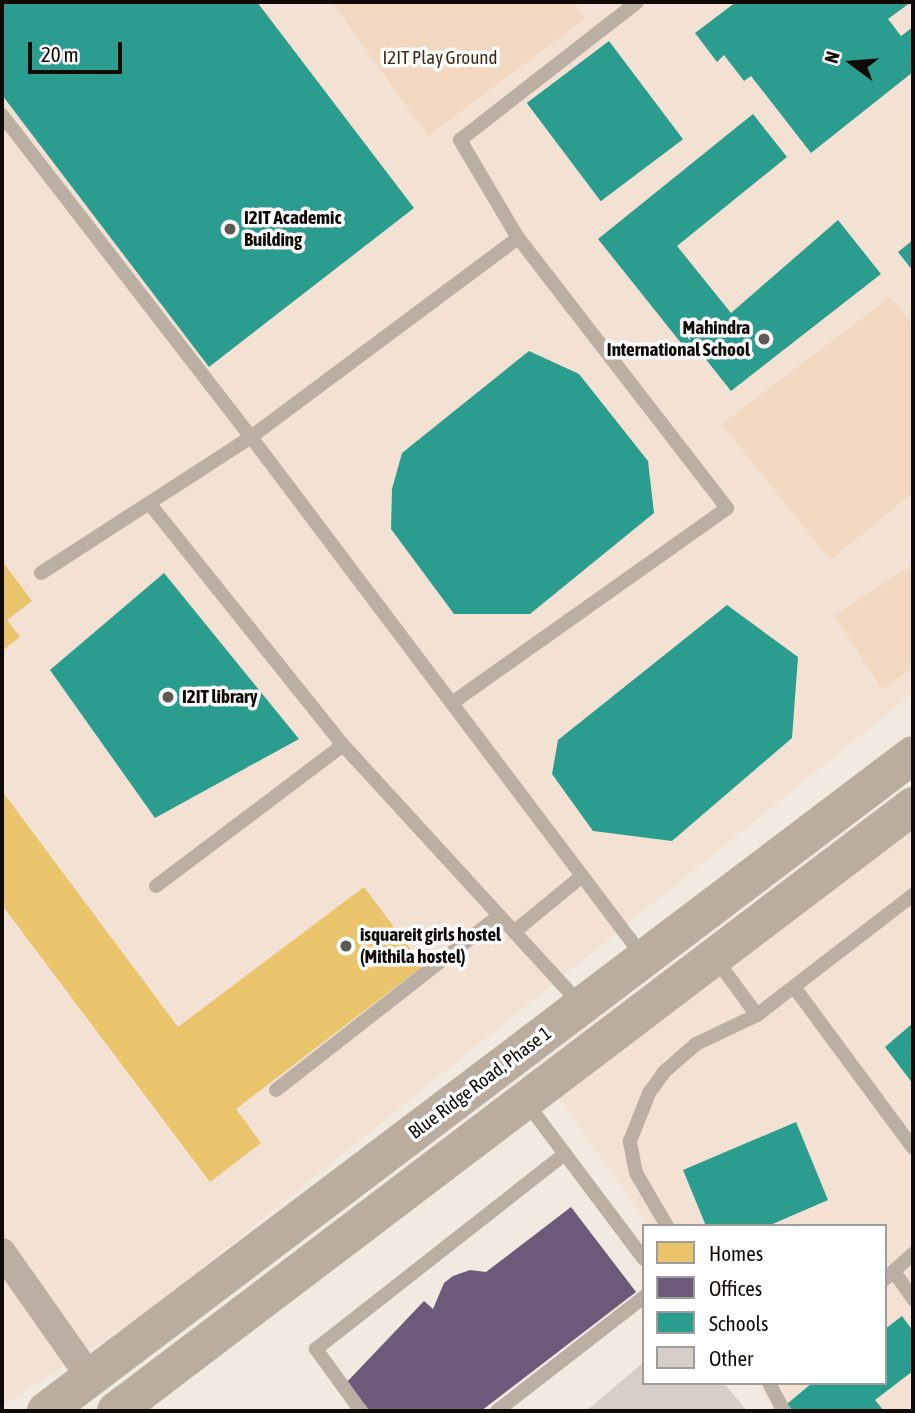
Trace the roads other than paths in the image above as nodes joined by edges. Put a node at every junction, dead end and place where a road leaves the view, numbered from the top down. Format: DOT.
graph roads {
  1 [pos="637,2"];
  2 [pos="2,115"];
  3 [pos="518,238"];
  4 [pos="251,437"];
  5 [pos="149,503"];
  6 [pos="41,573"];
  7 [pos="452,703"];
  8 [pos="343,745"];
  9 [pos="913,755"];
  10 [pos="913,806"];
  11 [pos="582,876"];
  12 [pos="156,886"];
  13 [pos="913,895"];
  14 [pos="499,916"];
  15 [pos="514,932"];
  16 [pos="715,957"];
  17 [pos="644,959"];
  18 [pos="793,987"];
  19 [pos="582,1006"];
  20 [pos="757,1015"];
  21 [pos="276,1090"];
  22 [pos="525,1101"];
  23 [pos="913,1148"];
  24 [pos="565,1154"];
  25 [pos="666,1224"];
  26 [pos="2,1252"];
  27 [pos="913,1254"];
  28 [pos="642,1256"];
  29 [pos="890,1276"];
  30 [pos="642,1299"];
  31 [pos="913,1299"];
  32 [pos="89,1376"];
  33 [pos="770,1385"];
  34 [pos="46,1411"];
  35 [pos="115,1411"];
  36 [pos="361,1411"];
  37 [pos="497,1411"];
  38 [pos="785,1411"];
  1 -- 3 [label="lane"];
  2 -- 4 [label="lane"];
  3 -- 4 [label="lane"];
  3 -- 7 [label="lane"];
  4 -- 5 [label="lane"];
  4 -- 7 [label="lane"];
  5 -- 6 [label="lane"];
  5 -- 8 [label="lane"];
  7 -- 11 [label="lane"];
  8 -- 12 [label="lane"];
  8 -- 14 [label="lane"];
  9 -- 17 [label="street, Blue Ridge Road, Phase 1"];
  10 -- 16 [label="street"];
  11 -- 15 [label="lane"];
  11 -- 17 [label="lane"];
  13 -- 18 [label="lane"];
  14 -- 15 [label="lane"];
  14 -- 21 [label="lane"];
  15 -- 19 [label="lane"];
  16 -- 20 [label="lane"];
  16 -- 22 [label="street"];
  17 -- 19 [label="street, Blue Ridge Road, Phase 1"];
  18 -- 20 [label="lane"];
  18 -- 23 [label="lane"];
  19 -- 32 [label="street, Blue Ridge Road, Phase 1"];
  20 -- 25 [label="lane"];
  22 -- 24 [label="lane"];
  22 -- 35 [label="street"];
  24 -- 28 [label="lane"];
  24 -- 36 [label="lane"];
  26 -- 32 [label="street"];
  27 -- 29 [label="lane"];
  29 -- 31 [label="lane"];
  30 -- 37 [label="lane"];
  32 -- 34 [label="street, Blue Ridge Road, Phase 1"];
  32 -- 35 [label="street"];
  33 -- 38 [label="lane"];
}
